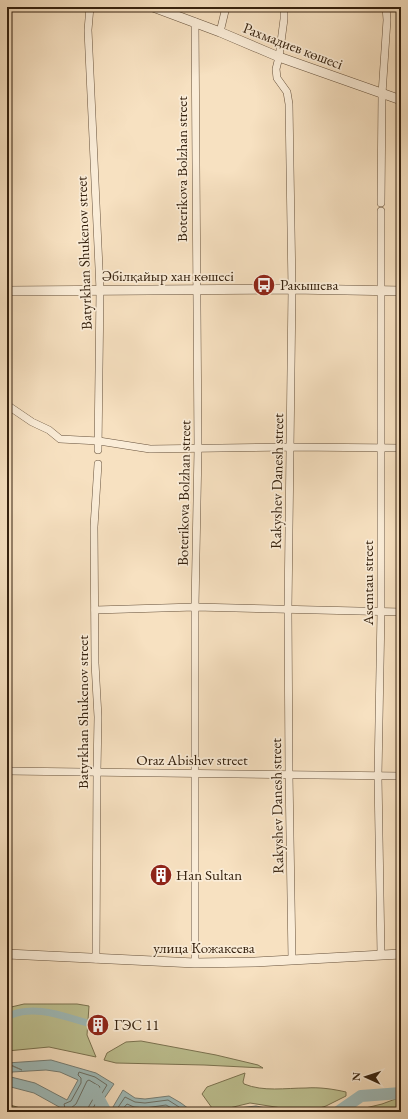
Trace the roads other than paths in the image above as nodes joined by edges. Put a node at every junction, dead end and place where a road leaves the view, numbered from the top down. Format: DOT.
graph roads {
  1 [pos="90,7"];
  2 [pos="153,7"];
  3 [pos="226,7"];
  4 [pos="284,7"];
  5 [pos="386,7"];
  6 [pos="171,10"];
  7 [pos="195,22"];
  8 [pos="220,32"];
  9 [pos="280,58"];
  10 [pos="382,94"];
  11 [pos="401,100"];
  12 [pos="381,203"];
  13 [pos="381,211"];
  14 [pos="292,289"];
  15 [pos="100,290"];
  16 [pos="196,290"];
  17 [pos="7,291"];
  18 [pos="380,291"];
  19 [pos="401,291"];
  20 [pos="7,405"];
  21 [pos="99,441"];
  22 [pos="290,447"];
  23 [pos="381,448"];
  24 [pos="401,448"];
  25 [pos="198,449"];
  26 [pos="98,450"];
  27 [pos="98,464"];
  28 [pos="195,607"];
  29 [pos="96,610"];
  30 [pos="288,610"];
  31 [pos="381,612"];
  32 [pos="401,612"];
  33 [pos="7,771"];
  34 [pos="96,772"];
  35 [pos="195,772"];
  36 [pos="289,774"];
  37 [pos="378,776"];
  38 [pos="401,776"];
  39 [pos="7,954"];
  40 [pos="401,954"];
  41 [pos="381,955"];
  42 [pos="96,959"];
  43 [pos="292,960"];
  44 [pos="195,963"];
  1 -- 15 [label="street, Batyrkhan Shukenov street"];
  2 -- 6 [label="street, Рахмадиев көшесі"];
  3 -- 8 [label="street"];
  4 -- 9 [label="street, Rakyshev Danesh street"];
  5 -- 10 [label="street"];
  6 -- 7 [label="street, Рахмадиев көшесі"];
  7 -- 8 [label="street, Рахмадиев көшесі"];
  7 -- 16 [label="street, Boterikova Bolzhan street"];
  8 -- 9 [label="street, Рахмадиев көшесі"];
  9 -- 10 [label="street, Рахмадиев көшесі"];
  9 -- 14 [label="street, Rakyshev Danesh street"];
  10 -- 11 [label="street, Рахмадиев көшесі"];
  10 -- 12 [label="street"];
  13 -- 18 [label="street, Asemtau street"];
  14 -- 16 [label="street, Әбілқайыр хан көшесі"];
  14 -- 18 [label="street, Әбілқайыр хан көшесі"];
  14 -- 22 [label="street, Rakyshev Danesh street"];
  15 -- 16 [label="street, Әбілқайыр хан көшесі"];
  15 -- 17 [label="street, Әбілқайыр хан көшесі"];
  15 -- 21 [label="street, Batyrkhan Shukenov street"];
  16 -- 25 [label="street, Boterikova Bolzhan street"];
  18 -- 19 [label="street, Әбілқайыр хан көшесі"];
  18 -- 23 [label="street, Asemtau street"];
  20 -- 21 [label="street"];
  21 -- 25 [label="street"];
  21 -- 26 [label="street, Batyrkhan Shukenov street"];
  22 -- 23 [label="street"];
  22 -- 25 [label="street"];
  22 -- 30 [label="street, Rakyshev Danesh street"];
  23 -- 24 [label="street"];
  23 -- 31 [label="street, Asemtau street"];
  25 -- 28 [label="street, Boterikova Bolzhan street"];
  27 -- 29 [label="street, Batyrkhan Shukenov street"];
  28 -- 29 [label="street"];
  28 -- 30 [label="street"];
  28 -- 35 [label="street, Boterikova Bolzhan street"];
  29 -- 34 [label="street, Batyrkhan Shukenov street"];
  30 -- 31 [label="street"];
  30 -- 36 [label="street, Rakyshev Danesh street"];
  31 -- 32 [label="street"];
  31 -- 37 [label="street, Asemtau street"];
  33 -- 34 [label="street, Oraz Abishev street"];
  34 -- 35 [label="street, Oraz Abishev street"];
  34 -- 42 [label="street, Batyrkhan Shukenov street"];
  35 -- 36 [label="street, Oraz Abishev street"];
  35 -- 44 [label="street, Boterikova Bolzhan street"];
  36 -- 37 [label="street, Oraz Abishev street"];
  36 -- 43 [label="street, Rakyshev Danesh street"];
  37 -- 38 [label="street, Oraz Abishev street"];
  37 -- 41 [label="street, Asemtau street"];
  39 -- 42 [label="street, улица Кожакеева"];
  40 -- 41 [label="street, улица Кожакеева"];
  41 -- 43 [label="street, улица Кожакеева"];
  42 -- 44 [label="street, улица Кожакеева"];
  43 -- 44 [label="street, улица Кожакеева"];
}
